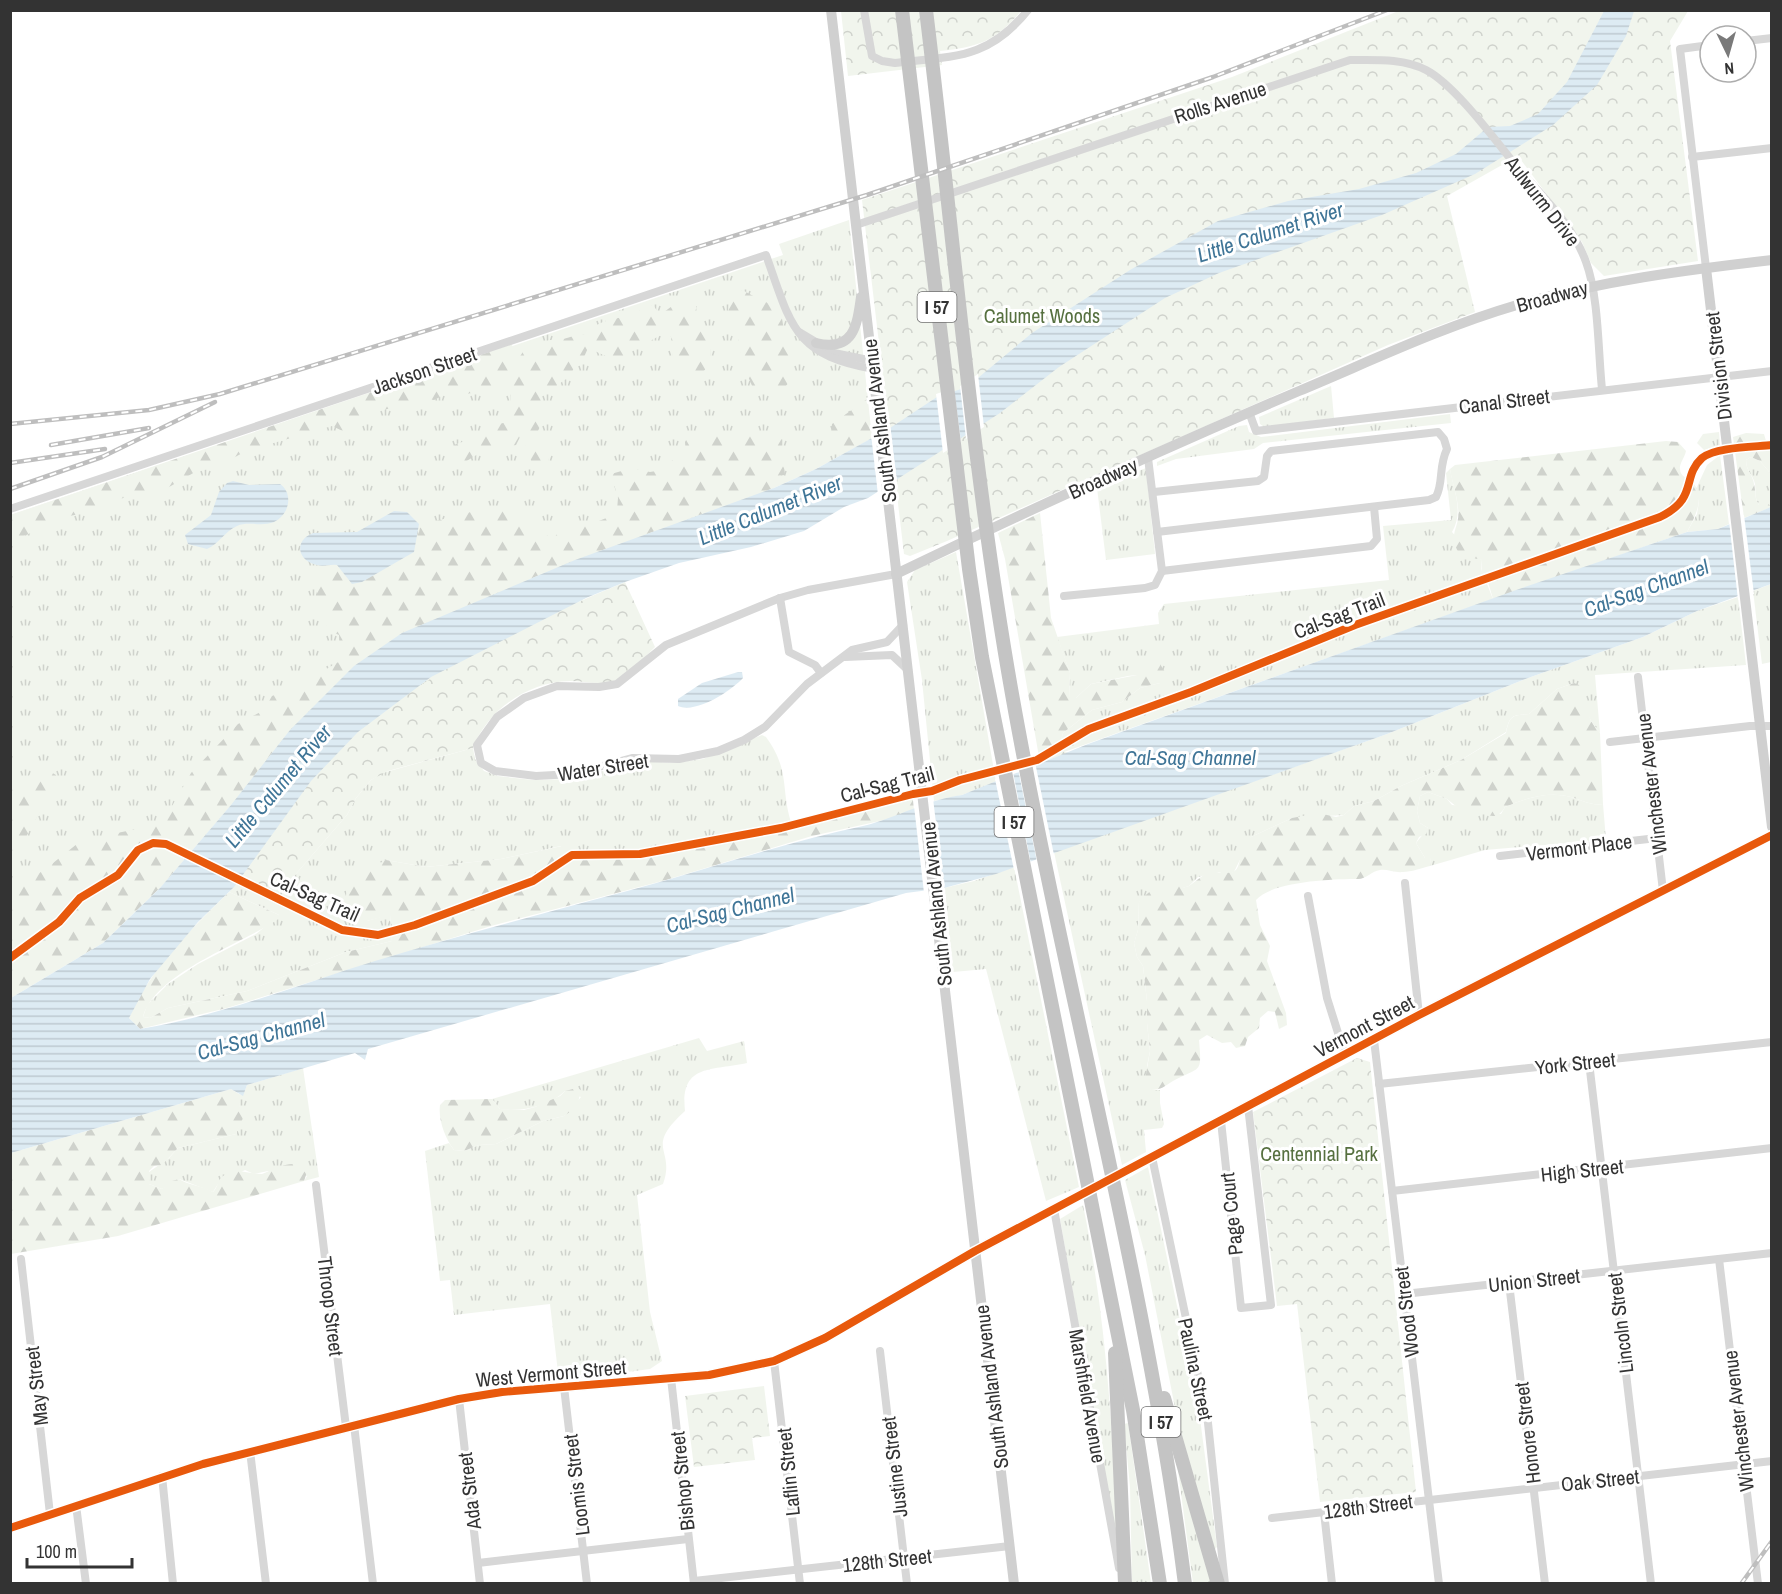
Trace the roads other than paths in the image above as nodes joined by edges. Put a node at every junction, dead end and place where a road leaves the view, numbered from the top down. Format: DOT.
graph roads {
  1 [pos="831,10"];
  2 [pos="864,10"];
  3 [pos="902,10"];
  4 [pos="926,10"];
  5 [pos="1028,10"];
  6 [pos="1698,47"];
  7 [pos="1484,127"];
  8 [pos="1772,148"];
  9 [pos="1692,157"];
  10 [pos="856,225"];
  11 [pos="1772,260"];
  12 [pos="1706,268"];
  13 [pos="863,282"];
  14 [pos="1592,285"];
  15 [pos="796,330"];
  16 [pos="816,343"];
  17 [pos="873,365"];
  18 [pos="1772,371"];
  19 [pos="1719,377"];
  20 [pos="1602,389"];
  21 [pos="1249,412"];
  22 [pos="1148,458"];
  23 [pos="1154,492"];
  24 [pos="1374,507"];
  25 [pos="10,509"];
  26 [pos="1157,532"];
  27 [pos="1162,571"];
  28 [pos="896,574"];
  29 [pos="1064,596"];
  30 [pos="780,598"];
  31 [pos="903,625"];
  32 [pos="844,657"];
  33 [pos="909,671"];
  34 [pos="821,673"];
  35 [pos="1638,676"];
  36 [pos="1766,726"];
  37 [pos="1646,737"];
  38 [pos="1610,742"];
  39 [pos="478,757"];
  40 [pos="1772,827"];
  41 [pos="1772,835"];
  42 [pos="1657,838"];
  43 [pos="1500,856"];
  44 [pos="1405,883"];
  45 [pos="1663,891"];
  46 [pos="1308,896"];
  47 [pos="1419,1015"];
  48 [pos="1374,1040"];
  49 [pos="1772,1042"];
  50 [pos="1344,1055"];
  51 [pos="1588,1062"];
  52 [pos="1379,1084"];
  53 [pos="1248,1106"];
  54 [pos="1221,1121"];
  55 [pos="1772,1148"];
  56 [pos="1152,1157"];
  57 [pos="1602,1167"];
  58 [pos="316,1185"];
  59 [pos="1392,1191"];
  60 [pos="1054,1209"];
  61 [pos="975,1251"];
  62 [pos="1772,1253"];
  63 [pos="21,1259"];
  64 [pos="1719,1259"];
  65 [pos="1130,1262"];
  66 [pos="1614,1271"];
  67 [pos="1509,1282"];
  68 [pos="1404,1294"];
  69 [pos="1113,1309"];
  70 [pos="880,1351"];
  71 [pos="774,1360"];
  72 [pos="671,1378"];
  73 [pos="564,1387"];
  74 [pos="459,1399"];
  75 [pos="350,1426"];
  76 [pos="250,1451"];
  77 [pos="1772,1461"];
  78 [pos="1743,1464"];
  79 [pos="162,1476"];
  80 [pos="1638,1476"];
  81 [pos="1533,1488"];
  82 [pos="1429,1499"];
  83 [pos="76,1505"];
  84 [pos="1324,1512"];
  85 [pos="50,1514"];
  86 [pos="1272,1518"];
  87 [pos="10,1528"];
  88 [pos="688,1539"];
  89 [pos="1010,1546"];
  90 [pos="583,1551"];
  91 [pos="904,1558"];
  92 [pos="478,1563"];
  93 [pos="798,1569"];
  94 [pos="694,1582"];
  95 [pos="86,1584"];
  96 [pos="173,1584"];
  97 [pos="266,1584"];
  98 [pos="373,1584"];
  99 [pos="480,1584"];
  100 [pos="587,1584"];
  101 [pos="800,1584"];
  102 [pos="907,1584"];
  103 [pos="1014,1584"];
  104 [pos="1123,1584"];
  105 [pos="1160,1584"];
  106 [pos="1185,1584"];
  107 [pos="1218,1584"];
  108 [pos="1225,1584"];
  109 [pos="1332,1584"];
  110 [pos="1439,1584"];
  111 [pos="1545,1584"];
  112 [pos="1651,1584"];
  113 [pos="1758,1584"];
  1 -- 10 [label="street, South Ashland Avenue"];
  2 -- 5 [label="street"];
  3 -- 69 [label="highway, I 57"];
  4 -- 65 [label="highway, I 57"];
  6 -- 9 [label="street, Division Street"];
  7 -- 10 [label="street, Rolls Avenue"];
  7 -- 14 [label="street, Aulwurm Drive"];
  8 -- 9 [label="street"];
  9 -- 12 [label="street, Division Street"];
  10 -- 13 [label="street, South Ashland Avenue"];
  11 -- 12 [label="street, Broadway"];
  12 -- 14 [label="street, Broadway"];
  12 -- 19 [label="street, Division Street"];
  13 -- 16 [label="street"];
  13 -- 17 [label="street, South Ashland Avenue"];
  14 -- 20 [label="street, Aulwurm Drive"];
  14 -- 21 [label="street, Broadway"];
  15 -- 16 [label="street"];
  15 -- 17 [label="street"];
  15 -- 25 [label="street, Jackson Street"];
  16 -- 17 [label="street"];
  17 -- 28 [label="street, South Ashland Avenue"];
  18 -- 19 [label="street, Canal Street"];
  19 -- 20 [label="street, Canal Street"];
  19 -- 36 [label="street, Division Street"];
  20 -- 21 [label="street, Canal Street"];
  21 -- 22 [label="street, Broadway"];
  22 -- 23 [label="street"];
  22 -- 28 [label="street, Broadway"];
  23 -- 24 [label="street"];
  23 -- 26 [label="street"];
  24 -- 26 [label="street"];
  24 -- 27 [label="street"];
  26 -- 27 [label="street"];
  27 -- 29 [label="street"];
  28 -- 30 [label="street, Broadway"];
  28 -- 31 [label="street, South Ashland Avenue"];
  30 -- 34 [label="street"];
  30 -- 39 [label="street, Broadway"];
  31 -- 32 [label="street, Water Street"];
  31 -- 33 [label="street, South Ashland Avenue"];
  32 -- 33 [label="street"];
  32 -- 34 [label="street, Water Street"];
  33 -- 61 [label="street, South Ashland Avenue"];
  34 -- 39 [label="street, Water Street"];
  35 -- 37 [label="street, Winchester Avenue"];
  36 -- 37 [label="street"];
  36 -- 40 [label="street, Division Street"];
  37 -- 38 [label="street"];
  37 -- 42 [label="street, Winchester Avenue"];
  41 -- 45 [label="street, Vermont Street"];
  42 -- 43 [label="street, Vermont Place"];
  42 -- 45 [label="street, Winchester Avenue"];
  44 -- 47 [label="street"];
  45 -- 47 [label="street, Vermont Street"];
  46 -- 50 [label="street"];
  47 -- 48 [label="street, Vermont Street"];
  48 -- 50 [label="street, Vermont Street"];
  48 -- 52 [label="street, Wood Street"];
  49 -- 51 [label="street, York Street"];
  50 -- 53 [label="street, Vermont Street"];
  51 -- 52 [label="street, York Street"];
  51 -- 57 [label="street, Lincoln Street"];
  52 -- 59 [label="street, Wood Street"];
  53 -- 54 [label="street, Vermont Street"];
  53 -- 54 [label="street, Page Court"];
  54 -- 56 [label="street, Vermont Street"];
  55 -- 57 [label="street, High Street"];
  56 -- 60 [label="street, Vermont Street"];
  56 -- 108 [label="street, Paulina Street"];
  57 -- 59 [label="street, High Street"];
  57 -- 66 [label="street, Lincoln Street"];
  58 -- 75 [label="street, Throop Street"];
  59 -- 68 [label="street, Wood Street"];
  60 -- 61 [label="street, Vermont Street"];
  60 -- 104 [label="street, Marshfield Avenue"];
  61 -- 71 [label="street, West Vermont Street"];
  61 -- 89 [label="street, South Ashland Avenue"];
  62 -- 64 [label="street, Union Street"];
  63 -- 85 [label="street, May Street"];
  64 -- 66 [label="street, Union Street"];
  64 -- 78 [label="street, Winchester Avenue"];
  65 -- 106 [label="highway, I 57"];
  65 -- 107 [label="highway"];
  66 -- 67 [label="street, Union Street"];
  66 -- 80 [label="street, Lincoln Street"];
  67 -- 68 [label="street, Union Street"];
  67 -- 81 [label="street, Honore Street"];
  68 -- 82 [label="street, Wood Street"];
  69 -- 104 [label="highway"];
  69 -- 105 [label="highway, I 57"];
  70 -- 91 [label="street, Justine Street"];
  71 -- 72 [label="street, West Vermont Street"];
  71 -- 93 [label="street, Laflin Street"];
  72 -- 73 [label="street, West Vermont Street"];
  72 -- 88 [label="street, Bishop Street"];
  73 -- 74 [label="street, West Vermont Street"];
  73 -- 90 [label="street, Loomis Street"];
  74 -- 75 [label="street, West Vermont Street"];
  74 -- 92 [label="street, Ada Street"];
  75 -- 76 [label="street, West Vermont Street"];
  75 -- 98 [label="street, Throop Street"];
  76 -- 79 [label="street, West Vermont Street"];
  76 -- 97 [label="street"];
  77 -- 78 [label="street, Oak Street"];
  78 -- 80 [label="street, Oak Street"];
  78 -- 113 [label="street, Winchester Avenue"];
  79 -- 83 [label="street, West Vermont Street"];
  79 -- 96 [label="street"];
  80 -- 81 [label="street, Oak Street"];
  80 -- 112 [label="street, Lincoln Street"];
  81 -- 82 [label="street, Oak Street"];
  81 -- 111 [label="street, Honore Street"];
  82 -- 84 [label="street, 128th Street"];
  82 -- 110 [label="street, Wood Street"];
  83 -- 85 [label="street, West Vermont Street"];
  83 -- 95 [label="street"];
  84 -- 86 [label="street, 128th Street"];
  84 -- 109 [label="street"];
  85 -- 87 [label="street, West Vermont Street"];
  88 -- 90 [label="street"];
  88 -- 94 [label="street, Bishop Street"];
  89 -- 91 [label="street, 128th Street"];
  89 -- 103 [label="street, South Ashland Avenue"];
  90 -- 92 [label="street"];
  90 -- 100 [label="street, Loomis Street"];
  91 -- 93 [label="street, 128th Street"];
  91 -- 102 [label="street, Justine Street"];
  92 -- 99 [label="street, Ada Street"];
  93 -- 94 [label="street, 128th Street"];
  93 -- 101 [label="street, Laflin Street"];
}
